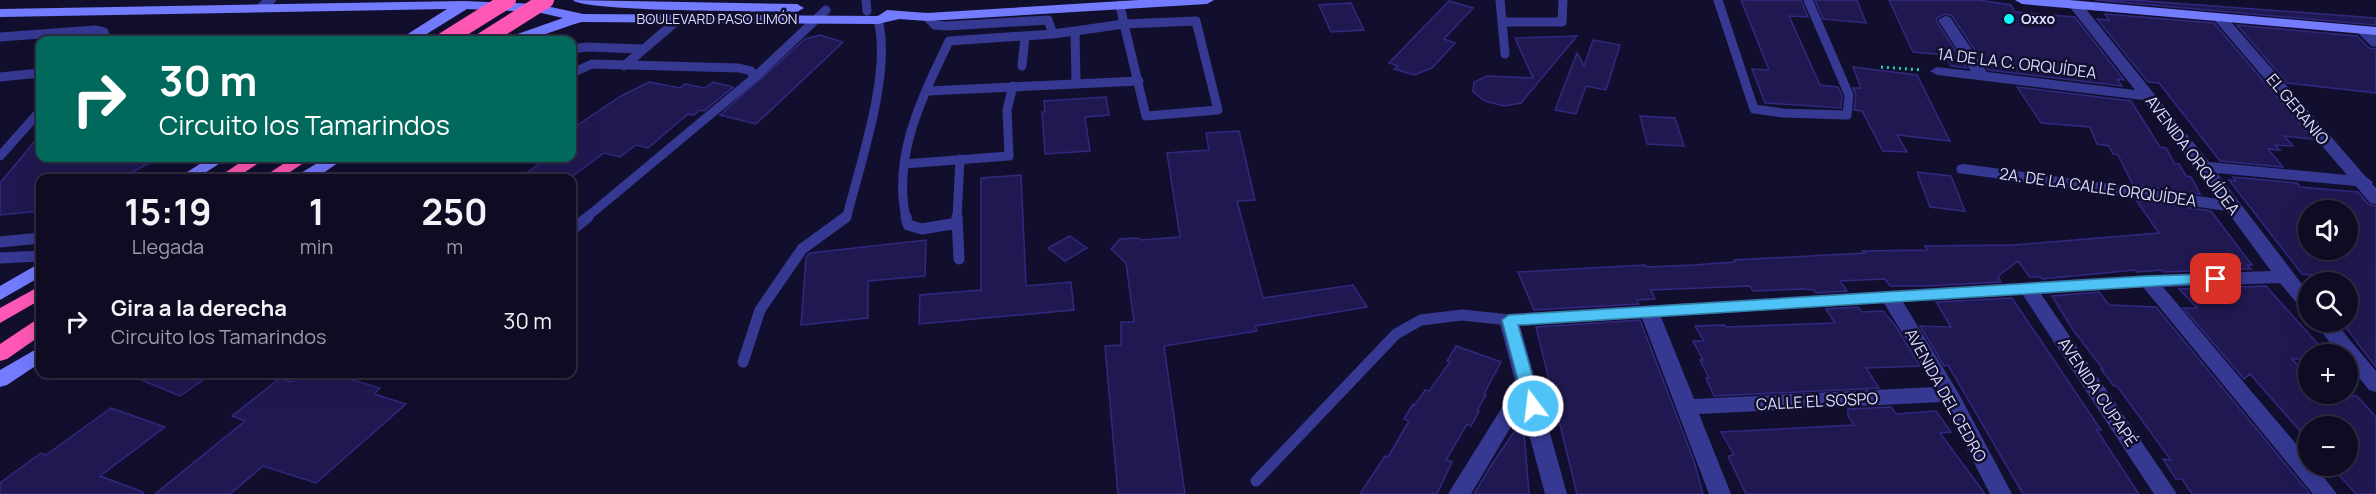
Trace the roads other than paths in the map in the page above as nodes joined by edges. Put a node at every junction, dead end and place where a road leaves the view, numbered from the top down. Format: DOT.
graph roads {
  1 [pos="508,0"];
  2 [pos="571,0"];
  3 [pos="580,0"];
  4 [pos="1207,0"];
  5 [pos="1500,0"];
  6 [pos="1563,0"];
  7 [pos="1718,0"];
  8 [pos="1808,0"];
  9 [pos="2022,0"];
  10 [pos="469,2"];
  11 [pos="660,2"];
  12 [pos="266,4"];
  13 [pos="420,5"];
  14 [pos="1120,5"];
  15 [pos="546,6"];
  16 [pos="2076,6"];
  17 [pos="870,10"];
  18 [pos="0,13"];
  19 [pos="822,15"];
  20 [pos="927,17"];
  21 [pos="583,18"];
  22 [pos="679,19"];
  23 [pos="2221,19"];
  24 [pos="1945,20"];
  25 [pos="1502,22"];
  26 [pos="1124,24"];
  27 [pos="427,28"];
  28 [pos="2369,30"];
  29 [pos="1075,31"];
  30 [pos="1053,34"];
  31 [pos="106,36"];
  32 [pos="414,36"];
  33 [pos="450,36"];
  34 [pos="490,36"];
  35 [pos="517,36"];
  36 [pos="524,36"];
  37 [pos="0,37"];
  38 [pos="1025,37"];
  39 [pos="2376,43"];
  40 [pos="576,48"];
  41 [pos="642,49"];
  42 [pos="1505,54"];
  43 [pos="624,66"];
  44 [pos="1022,66"];
  45 [pos="576,71"];
  46 [pos="1937,71"];
  47 [pos="36,73"];
  48 [pos="0,77"];
  49 [pos="1983,77"];
  50 [pos="754,78"];
  51 [pos="1139,81"];
  52 [pos="1076,83"];
  53 [pos="1013,86"];
  54 [pos="928,91"];
  55 [pos="2148,96"];
  56 [pos="36,116"];
  57 [pos="0,156"];
  58 [pos="960,159"];
  59 [pos="213,162"];
  60 [pos="251,162"];
  61 [pos="296,162"];
  62 [pos="331,162"];
  63 [pos="904,164"];
  64 [pos="2204,166"];
  65 [pos="1964,169"];
  66 [pos="193,174"];
  67 [pos="232,174"];
  68 [pos="277,174"];
  69 [pos="311,174"];
  70 [pos="2368,182"];
  71 [pos="2376,199"];
  72 [pos="2232,206"];
  73 [pos="957,223"];
  74 [pos="576,227"];
  75 [pos="36,238"];
  76 [pos="0,242"];
  77 [pos="36,256"];
  78 [pos="0,258"];
  79 [pos="959,259"];
  80 [pos="36,272"];
  81 [pos="2285,277"];
  82 [pos="2148,281"];
  83 [pos="2029,290"];
  84 [pos="2298,292"];
  85 [pos="0,294"];
  86 [pos="36,294"];
  87 [pos="1890,297"];
  88 [pos="1650,313"];
  89 [pos="0,317"];
  90 [pos="1509,320"];
  91 [pos="36,330"];
  92 [pos="2331,332"];
  93 [pos="0,354"];
  94 [pos="36,357"];
  95 [pos="743,362"];
  96 [pos="0,380"];
  97 [pos="1527,384"];
  98 [pos="2376,384"];
  99 [pos="1949,394"];
  100 [pos="1685,407"];
  101 [pos="1256,481"];
  102 [pos="1459,494"];
  103 [pos="1556,494"];
  104 [pos="1720,494"];
  105 [pos="2001,494"];
  106 [pos="2166,494"];
  107 [pos="2326,494"];
  1 -- 33 [label="highway, bridge"];
  2 -- 15 [label="main road"];
  3 -- 11 [label="main road, BOULEVARD PASO LIMÓN"];
  4 -- 14 [label="main road, BOULEVARD PASO LIMÓN"];
  5 -- 25 [label="lane"];
  6 -- 25 [label="lane"];
  7 -- 8 [label="lane"];
  9 -- 16 [label="main road"];
  10 -- 13 [label="main road, BOULEVARD PASO LIMÓN"];
  10 -- 15 [label="main road, BOULEVARD PASO LIMÓN"];
  10 -- 27 [label="main road"];
  11 -- 19 [label="main road, BOULEVARD PASO LIMÓN"];
  12 -- 13 [label="main road, BOULEVARD PASO LIMÓN"];
  12 -- 18 [label="main road, BOULEVARD PASO LIMÓN"];
  13 -- 27 [label="main road"];
  14 -- 20 [label="main road, BOULEVARD PASO LIMÓN"];
  14 -- 26 [label="lane"];
  15 -- 21 [label="main road, BOULEVARD PASO LIMÓN"];
  15 -- 34 [label="highway, bridge"];
  15 -- 35 [label="main road"];
  16 -- 23 [label="main road"];
  16 -- 55 [label="street, AVENIDA ORQUÍDEA"];
  17 -- 19 [label="main road, BOULEVARD PASO LIMÓN"];
  17 -- 20 [label="main road, BOULEVARD PASO LIMÓN"];
  17 -- 95 [label="lane"];
  19 -- 22 [label="main road, BOULEVARD PASO LIMÓN"];
  19 -- 50 [label="lane"];
  20 -- 30 [label="lane"];
  21 -- 22 [label="main road, BOULEVARD PASO LIMÓN"];
  21 -- 36 [label="main road"];
  22 -- 41 [label="lane"];
  23 -- 28 [label="main road"];
  23 -- 70 [label="street, EL GERANIO"];
  24 -- 49 [label="street"];
  25 -- 42 [label="lane"];
  26 -- 29 [label="lane"];
  26 -- 51 [label="lane"];
  26 -- 51 [label="lane"];
  27 -- 32 [label="main road"];
  28 -- 39 [label="street"];
  29 -- 30 [label="lane"];
  29 -- 52 [label="lane"];
  30 -- 38 [label="lane"];
  31 -- 37 [label="lane"];
  38 -- 44 [label="lane"];
  38 -- 54 [label="lane"];
  40 -- 41 [label="lane"];
  41 -- 43 [label="lane"];
  43 -- 45 [label="lane"];
  43 -- 50 [label="lane"];
  46 -- 49 [label="street, 1A DE LA C. ORQUÍDEA"];
  47 -- 48 [label="lane"];
  49 -- 55 [label="street, 1A DE LA C. ORQUÍDEA"];
  50 -- 74 [label="lane"];
  51 -- 52 [label="lane"];
  52 -- 53 [label="lane"];
  53 -- 54 [label="lane"];
  53 -- 58 [label="lane"];
  54 -- 63 [label="lane"];
  55 -- 64 [label="street, AVENIDA ORQUÍDEA"];
  56 -- 57 [label="lane"];
  58 -- 63 [label="lane"];
  58 -- 73 [label="lane"];
  59 -- 66 [label="main road"];
  60 -- 67 [label="highway"];
  61 -- 68 [label="highway"];
  62 -- 69 [label="main road"];
  63 -- 73 [label="lane"];
  64 -- 70 [label="street"];
  64 -- 72 [label="street, AVENIDA ORQUÍDEA"];
  65 -- 72 [label="street, 2A. DE LA CALLE ORQUÍDEA"];
  70 -- 71 [label="street, EL GERANIO"];
  72 -- 81 [label="street, AVENIDA ORQUÍDEA"];
  73 -- 79 [label="lane"];
  75 -- 76 [label="lane"];
  77 -- 78 [label="lane"];
  80 -- 85 [label="main road"];
  81 -- 82 [label="street"];
  81 -- 84 [label="street, AVENIDA ORQUÍDEA"];
  82 -- 83 [label="street"];
  82 -- 107 [label="street"];
  83 -- 87 [label="street"];
  83 -- 106 [label="street, AVENIDA CUPAPÉ"];
  86 -- 89 [label="highway"];
  87 -- 88 [label="street"];
  87 -- 99 [label="street, AVENIDA DEL CEDRO"];
  88 -- 90 [label="street"];
  88 -- 100 [label="street"];
  90 -- 97 [label="street"];
  90 -- 101 [label="lane"];
  91 -- 93 [label="highway"];
  92 -- 98 [label="street"];
  94 -- 96 [label="main road"];
  97 -- 102 [label="street"];
  97 -- 103 [label="street"];
  99 -- 100 [label="street, CALLE EL SOSPO"];
  99 -- 105 [label="street, AVENIDA DEL CEDRO"];
  100 -- 104 [label="street"];
}
